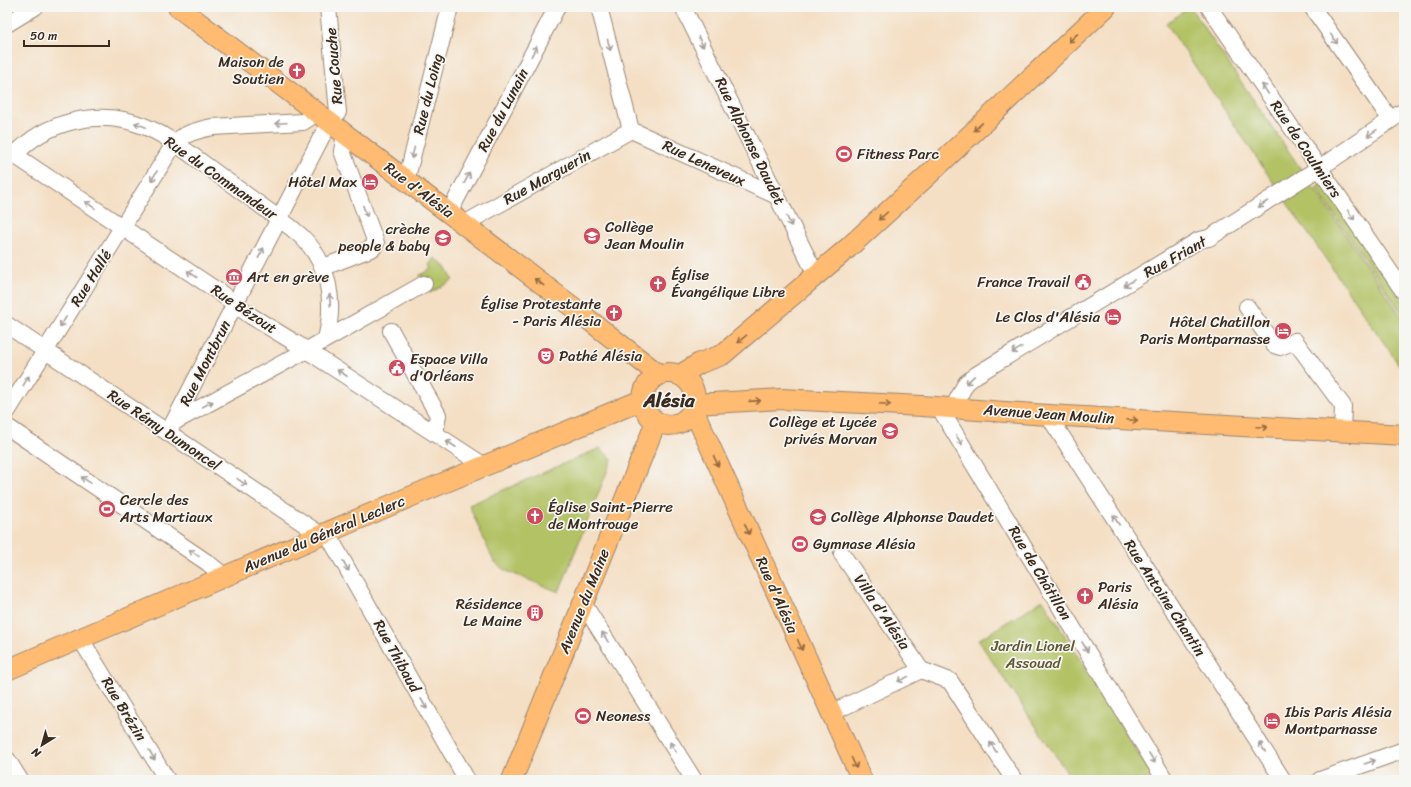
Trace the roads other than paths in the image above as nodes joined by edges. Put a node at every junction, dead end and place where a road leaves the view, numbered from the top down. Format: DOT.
graph roads {
  1 [pos="35,7"];
  2 [pos="178,7"];
  3 [pos="328,7"];
  4 [pos="450,7"];
  5 [pos="557,7"];
  6 [pos="599,7"];
  7 [pos="684,7"];
  8 [pos="1106,7"];
  9 [pos="1209,7"];
  10 [pos="1312,7"];
  11 [pos="7,24"];
  12 [pos="1404,111"];
  13 [pos="1390,120"];
  14 [pos="331,123"];
  15 [pos="631,130"];
  16 [pos="175,143"];
  17 [pos="11,152"];
  18 [pos="1320,170"];
  19 [pos="406,181"];
  20 [pos="777,196"];
  21 [pos="456,218"];
  22 [pos="279,219"];
  23 [pos="122,227"];
  24 [pos="324,267"];
  25 [pos="816,275"];
  26 [pos="424,284"];
  27 [pos="1404,292"];
  28 [pos="235,304"];
  29 [pos="1247,308"];
  30 [pos="7,325"];
  31 [pos="391,331"];
  32 [pos="326,339"];
  33 [pos="307,350"];
  34 [pos="45,351"];
  35 [pos="658,374"];
  36 [pos="680,375"];
  37 [pos="642,400"];
  38 [pos="694,406"];
  39 [pos="946,407"];
  40 [pos="7,412"];
  41 [pos="1048,415"];
  42 [pos="656,422"];
  43 [pos="8,425"];
  44 [pos="171,428"];
  45 [pos="1342,432"];
  46 [pos="435,434"];
  47 [pos="1404,435"];
  48 [pos="483,466"];
  49 [pos="324,534"];
  50 [pos="842,554"];
  51 [pos="225,576"];
  52 [pos="583,603"];
  53 [pos="80,638"];
  54 [pos="7,670"];
  55 [pos="921,670"];
  56 [pos="831,713"];
  57 [pos="1404,750"];
  58 [pos="7,759"];
  59 [pos="20,780"];
  60 [pos="167,780"];
  61 [pos="467,780"];
  62 [pos="512,780"];
  63 [pos="694,780"];
  64 [pos="862,780"];
  65 [pos="1014,780"];
  66 [pos="1165,780"];
  67 [pos="1283,780"];
  68 [pos="1320,780"];
  1 -- 11 [label="street"];
  2 -- 14 [label="main road, Rue d'Alésia"];
  3 -- 14 [label="street, Rue Couche"];
  4 -- 19 [label="street, Rue du Loing, one-way"];
  21 -- 5 [label="street, Rue du Lunain, one-way"];
  6 -- 15 [label="street, one-way"];
  7 -- 20 [label="street, Rue Alphonse Daudet, one-way"];
  8 -- 25 [label="main road, one-way"];
  18 -- 9 [label="street, Rue de Coulmiers, one-way"];
  10 -- 13 [label="street, one-way"];
  12 -- 13 [label="street, Rue Friant"];
  13 -- 18 [label="street, Rue Friant, one-way"];
  14 -- 16 [label="street, one-way"];
  14 -- 19 [label="main road, Rue d'Alésia"];
  14 -- 22 [label="street, Rue Montbrun"];
  14 -- 24 [label="street, one-way"];
  15 -- 20 [label="street, Rue Leneveux"];
  15 -- 21 [label="street, Rue Marguerin"];
  16 -- 17 [label="street, Rue du Commandeur, one-way"];
  16 -- 22 [label="street, Rue du Commandeur"];
  16 -- 23 [label="street, Rue Hallé, one-way"];
  23 -- 17 [label="street, Rue Bézout, one-way"];
  18 -- 27 [label="street, Rue de Coulmiers, one-way"];
  18 -- 39 [label="street, Rue Friant, one-way"];
  19 -- 21 [label="main road, Rue d'Alésia"];
  20 -- 25 [label="street, Rue Alphonse Daudet, one-way"];
  35 -- 21 [label="main road, Rue d'Alésia, one-way"];
  22 -- 24 [label="street, Rue du Commandeur"];
  28 -- 22 [label="street, Rue Montbrun, one-way"];
  28 -- 23 [label="street, Rue Bézout, one-way"];
  23 -- 34 [label="street, Rue Hallé, one-way"];
  32 -- 24 [label="street, Rue du Commandeur, one-way"];
  25 -- 36 [label="main road, one-way"];
  26 -- 32 [label="street"];
  28 -- 33 [label="street, Rue Bézout"];
  28 -- 44 [label="street, Rue Montbrun"];
  29 -- 45 [label="street"];
  30 -- 34 [label="street, Rue Rémy Dumoncel"];
  31 -- 46 [label="street"];
  32 -- 33 [label="street"];
  44 -- 33 [label="street, one-way"];
  46 -- 33 [label="street, Rue Bézout, one-way"];
  40 -- 34 [label="street, Rue Hallé, one-way"];
  34 -- 44 [label="street, Rue Rémy Dumoncel"];
  35 -- 36 [label="main road"];
  35 -- 37 [label="main road"];
  36 -- 38 [label="main road"];
  37 -- 42 [label="main road"];
  37 -- 48 [label="main road, Avenue du Général Leclerc"];
  38 -- 39 [label="main road, Avenue Jean Moulin, one-way"];
  38 -- 42 [label="main road"];
  38 -- 56 [label="main road, Rue d'Alésia, one-way"];
  39 -- 41 [label="main road, Avenue Jean Moulin"];
  39 -- 66 [label="street, Rue de Châtillon, one-way"];
  41 -- 45 [label="main road, Avenue Jean Moulin, one-way"];
  67 -- 41 [label="street, Rue Antoine Chantin, one-way"];
  42 -- 52 [label="main road, Avenue du Maine"];
  51 -- 43 [label="street, one-way"];
  44 -- 49 [label="street, Rue Rémy Dumoncel, one-way"];
  45 -- 47 [label="main road, Avenue Jean Moulin"];
  48 -- 46 [label="street, Rue Bézout, one-way"];
  48 -- 49 [label="main road, Avenue du Général Leclerc"];
  49 -- 51 [label="main road, Avenue du Général Leclerc"];
  49 -- 61 [label="street, Rue Thibaud, one-way"];
  50 -- 55 [label="street, Villa d'Alésia"];
  51 -- 53 [label="main road, Avenue du Général Leclerc"];
  52 -- 62 [label="main road, Avenue du Maine"];
  63 -- 52 [label="street, one-way"];
  53 -- 54 [label="main road, Avenue du Général Leclerc"];
  53 -- 60 [label="street, Rue Brézin, one-way"];
  55 -- 56 [label="street, one-way"];
  65 -- 55 [label="street, one-way"];
  56 -- 64 [label="main road, Rue d'Alésia, one-way"];
  68 -- 57 [label="street, one-way"];
  58 -- 59 [label="street"];
}
